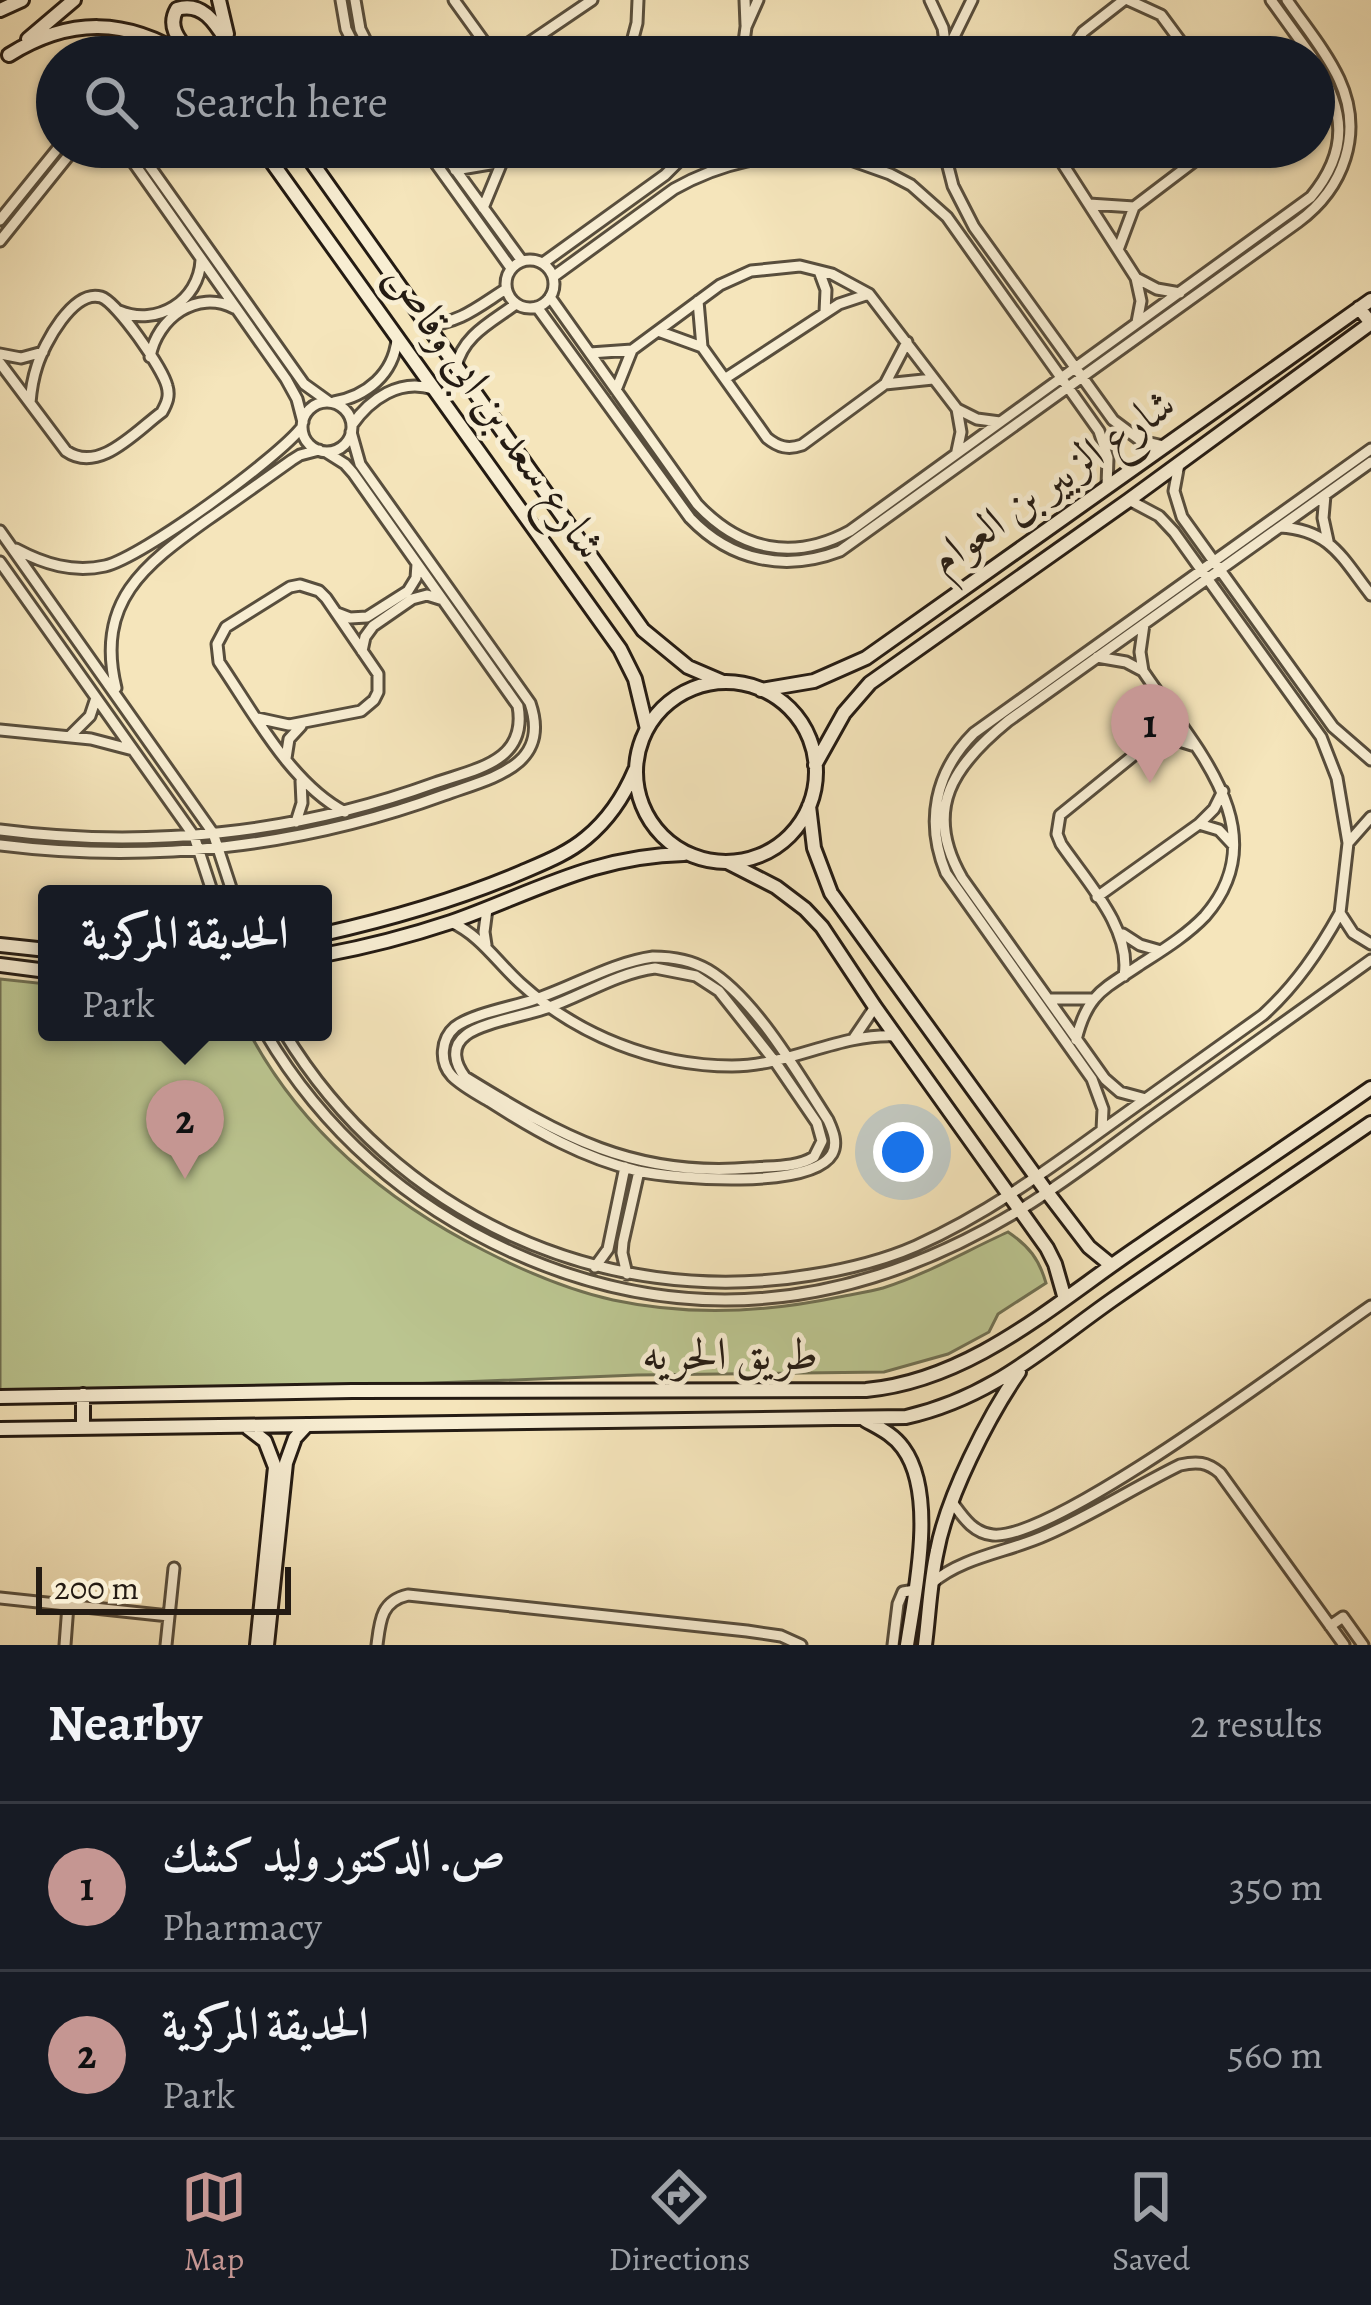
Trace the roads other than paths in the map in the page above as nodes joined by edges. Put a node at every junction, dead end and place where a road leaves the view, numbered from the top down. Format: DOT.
graph roads {
  1 [pos="74,0"];
  2 [pos="219,0"];
  3 [pos="341,0"];
  4 [pos="355,0"];
  5 [pos="454,0"];
  6 [pos="592,0"];
  7 [pos="626,0"];
  8 [pos="745,0"];
  9 [pos="758,0"];
  10 [pos="930,0"];
  11 [pos="972,0"];
  12 [pos="1126,0"];
  13 [pos="1159,0"];
  14 [pos="1271,0"];
  15 [pos="1286,0"];
  16 [pos="19,1"];
  17 [pos="638,4"];
  18 [pos="0,10"];
  19 [pos="1161,16"];
  20 [pos="746,27"];
  21 [pos="47,36"];
  22 [pos="149,36"];
  23 [pos="177,36"];
  24 [pos="223,36"];
  25 [pos="228,36"];
  26 [pos="350,36"];
  27 [pos="364,36"];
  28 [pos="480,36"];
  29 [pos="539,36"];
  30 [pos="634,36"];
  31 [pos="745,36"];
  32 [pos="944,36"];
  33 [pos="955,36"];
  34 [pos="1080,36"];
  35 [pos="1175,36"];
  36 [pos="1299,36"];
  37 [pos="1305,36"];
  38 [pos="36,42"];
  39 [pos="5,60"];
  40 [pos="1335,78"];
  41 [pos="1335,98"];
  42 [pos="1335,154"];
  43 [pos="42,168"];
  44 [pos="59,168"];
  45 [pos="137,168"];
  46 [pos="151,168"];
  47 [pos="276,168"];
  48 [pos="316,168"];
  49 [pos="439,168"];
  50 [pos="467,168"];
  51 [pos="500,168"];
  52 [pos="673,168"];
  53 [pos="720,168"];
  54 [pos="873,168"];
  55 [pos="948,168"];
  56 [pos="1067,168"];
  57 [pos="1185,168"];
  58 [pos="1330,168"];
  59 [pos="455,170"];
  60 [pos="1089,203"];
  61 [pos="11,206"];
  62 [pos="1134,207"];
  63 [pos="483,208"];
  64 [pos="22,214"];
  65 [pos="0,220"];
  66 [pos="0,241"];
  67 [pos="1118,250"];
  68 [pos="201,260"];
  69 [pos="522,261"];
  70 [pos="543,263"];
  71 [pos="511,268"];
  72 [pos="819,270"];
  73 [pos="553,277"];
  74 [pos="1136,278"];
  75 [pos="506,289"];
  76 [pos="1180,293"];
  77 [pos="869,294"];
  78 [pos="550,297"];
  79 [pos="698,301"];
  80 [pos="516,304"];
  81 [pos="1365,304"];
  82 [pos="537,307"];
  83 [pos="235,308"];
  84 [pos="176,310"];
  85 [pos="119,311"];
  86 [pos="825,312"];
  87 [pos="1371,323"];
  88 [pos="426,325"];
  89 [pos="1137,325"];
  90 [pos="658,331"];
  91 [pos="397,334"];
  92 [pos="907,341"];
  93 [pos="702,346"];
  94 [pos="632,350"];
  95 [pos="43,352"];
  96 [pos="589,352"];
  97 [pos="150,356"];
  98 [pos="0,359"];
  99 [pos="456,367"];
  100 [pos="1080,372"];
  101 [pos="725,378"];
  102 [pos="933,379"];
  103 [pos="1065,382"];
  104 [pos="885,384"];
  105 [pos="437,390"];
  106 [pos="616,390"];
  107 [pos="330,402"];
  108 [pos="30,403"];
  109 [pos="957,409"];
  110 [pos="1000,422"];
  111 [pos="303,424"];
  112 [pos="352,429"];
  113 [pos="1163,446"];
  114 [pos="1371,449"];
  115 [pos="322,451"];
  116 [pos="956,454"];
  117 [pos="1371,462"];
  118 [pos="1179,464"];
  119 [pos="1107,486"];
  120 [pos="1324,495"];
  121 [pos="1129,500"];
  122 [pos="1280,527"];
  123 [pos="0,531"];
  124 [pos="1032,539"];
  125 [pos="1328,541"];
  126 [pos="12,548"];
  127 [pos="1045,558"];
  128 [pos="0,562"];
  129 [pos="417,564"];
  130 [pos="1217,565"];
  131 [pos="1350,567"];
  132 [pos="1370,571"];
  133 [pos="1204,574"];
  134 [pos="40,588"];
  135 [pos="1371,595"];
  136 [pos="26,598"];
  137 [pos="443,600"];
  138 [pos="391,608"];
  139 [pos="335,611"];
  140 [pos="1144,623"];
  141 [pos="484,648"];
  142 [pos="362,651"];
  143 [pos="1097,658"];
  144 [pos="1143,671"];
  145 [pos="723,682"];
  146 [pos="761,690"];
  147 [pos="96,698"];
  148 [pos="119,699"];
  149 [pos="1165,704"];
  150 [pos="257,718"];
  151 [pos="305,723"];
  152 [pos="647,729"];
  153 [pos="0,730"];
  154 [pos="70,736"];
  155 [pos="1150,742"];
  156 [pos="1196,747"];
  157 [pos="134,750"];
  158 [pos="286,760"];
  159 [pos="1371,760"];
  160 [pos="815,765"];
  161 [pos="636,769"];
  162 [pos="301,781"];
  163 [pos="1223,791"];
  164 [pos="809,806"];
  165 [pos="345,812"];
  166 [pos="1371,818"];
  167 [pos="296,823"];
  168 [pos="1199,824"];
  169 [pos="0,830"];
  170 [pos="213,833"];
  171 [pos="194,836"];
  172 [pos="1348,843"];
  173 [pos="0,845"];
  174 [pos="1233,845"];
  175 [pos="219,848"];
  176 [pos="200,849"];
  177 [pos="688,854"];
  178 [pos="728,862"];
  179 [pos="210,885"];
  180 [pos="230,885"];
  181 [pos="1097,897"];
  182 [pos="488,907"];
  183 [pos="1340,913"];
  184 [pos="451,922"];
  185 [pos="332,932"];
  186 [pos="1120,933"];
  187 [pos="1371,944"];
  188 [pos="0,945"];
  189 [pos="486,945"];
  190 [pos="38,949"];
  191 [pos="1161,951"];
  192 [pos="332,953"];
  193 [pos="1371,960"];
  194 [pos="0,965"];
  195 [pos="38,969"];
  196 [pos="1020,969"];
  197 [pos="1124,976"];
  198 [pos="539,999"];
  199 [pos="1048,999"];
  200 [pos="1091,999"];
  201 [pos="875,1006"];
  202 [pos="550,1007"];
  203 [pos="896,1036"];
  204 [pos="854,1038"];
  205 [pos="1076,1040"];
  206 [pos="271,1041"];
  207 [pos="290,1041"];
  208 [pos="788,1059"];
  209 [pos="776,1063"];
  210 [pos="1366,1091"];
  211 [pos="1146,1099"];
  212 [pos="1371,1107"];
  213 [pos="1371,1123"];
  214 [pos="536,1126"];
  215 [pos="1102,1130"];
  216 [pos="626,1167"];
  217 [pos="639,1171"];
  218 [pos="756,1173"];
  219 [pos="1036,1178"];
  220 [pos="1047,1192"];
  221 [pos="1011,1195"];
  222 [pos="1021,1209"];
  223 [pos="1111,1265"];
  224 [pos="595,1267"];
  225 [pos="627,1274"];
  226 [pos="1065,1299"];
  227 [pos="1371,1306"];
  228 [pos="1021,1368"];
  229 [pos="655,1390"];
  230 [pos="5,1395"];
  231 [pos="83,1395"];
  232 [pos="864,1419"];
  233 [pos="654,1420"];
  234 [pos="307,1425"];
  235 [pos="242,1426"];
  236 [pos="82,1427"];
  237 [pos="0,1429"];
  238 [pos="952,1502"];
  239 [pos="276,1510"];
  240 [pos="1057,1514"];
  241 [pos="1063,1527"];
  242 [pos="174,1568"];
  243 [pos="932,1588"];
  244 [pos="915,1590"];
  245 [pos="0,1598"];
  246 [pos="68,1606"];
  247 [pos="169,1616"];
  248 [pos="1330,1626"];
  249 [pos="65,1645"];
  250 [pos="166,1645"];
  251 [pos="257,1645"];
  252 [pos="267,1645"];
  253 [pos="377,1645"];
  254 [pos="800,1645"];
  255 [pos="893,1645"];
  256 [pos="907,1645"];
  257 [pos="925,1645"];
  258 [pos="1344,1645"];
  259 [pos="1363,1645"];
  1 -- 39 [label="street"];
  2 -- 25 [label="street"];
  3 -- 26 [label="street"];
  4 -- 27 [label="street"];
  5 -- 28 [label="street"];
  6 -- 29 [label="street"];
  7 -- 17 [label="street"];
  8 -- 20 [label="street"];
  9 -- 20 [label="street"];
  10 -- 32 [label="street"];
  11 -- 33 [label="street"];
  12 -- 19 [label="street"];
  12 -- 34 [label="street"];
  13 -- 19 [label="street"];
  14 -- 36 [label="street"];
  15 -- 37 [label="street"];
  16 -- 18 [label="street"];
  17 -- 30 [label="street"];
  19 -- 35 [label="street"];
  20 -- 31 [label="street"];
  21 -- 22 [label="street"];
  23 -- 24 [label="street"];
  38 -- 39 [label="street"];
  40 -- 100 [label="street"];
  41 -- 42 [label="street"];
  43 -- 61 [label="street"];
  44 -- 64 [label="street"];
  45 -- 68 [label="street"];
  46 -- 107 [label="street"];
  47 -- 91 [label="street, شارع سعد بن ابى وقاص"];
  48 -- 88 [label="street, شارع سعد بن ابى وقاص"];
  49 -- 71 [label="street"];
  50 -- 59 [label="street"];
  51 -- 63 [label="street"];
  52 -- 70 [label="street"];
  53 -- 73 [label="street"];
  54 -- 103 [label="street"];
  55 -- 100 [label="street"];
  56 -- 60 [label="street"];
  57 -- 62 [label="street"];
  58 -- 76 [label="street"];
  59 -- 63 [label="street"];
  60 -- 62 [label="street"];
  60 -- 67 [label="street"];
  61 -- 64 [label="street"];
  61 -- 65 [label="street"];
  62 -- 67 [label="street"];
  63 -- 69 [label="street"];
  64 -- 66 [label="street"];
  67 -- 74 [label="street"];
  68 -- 83 [label="street"];
  68 -- 84 [label="street"];
  69 -- 70 [label="street"];
  69 -- 71 [label="street"];
  70 -- 73 [label="street"];
  71 -- 75 [label="street"];
  72 -- 77 [label="street"];
  72 -- 79 [label="street"];
  72 -- 86 [label="street"];
  73 -- 78 [label="street"];
  74 -- 76 [label="street"];
  74 -- 89 [label="street"];
  75 -- 80 [label="street"];
  75 -- 88 [label="street"];
  76 -- 89 [label="street"];
  77 -- 86 [label="street"];
  77 -- 92 [label="street"];
  78 -- 82 [label="street"];
  78 -- 96 [label="street"];
  79 -- 90 [label="street"];
  79 -- 93 [label="street"];
  80 -- 82 [label="street"];
  80 -- 99 [label="street"];
  81 -- 87 [label="street"];
  81 -- 113 [label="street, شارع الزبير بن العوام"];
  82 -- 103 [label="street"];
  83 -- 84 [label="street"];
  83 -- 111 [label="street"];
  84 -- 85 [label="street"];
  84 -- 97 [label="street"];
  85 -- 95 [label="street"];
  85 -- 97 [label="street"];
  86 -- 101 [label="street"];
  87 -- 118 [label="street, شارع الزبير بن العوام"];
  88 -- 99 [label="street, شارع سعد بن ابى وقاص"];
  89 -- 100 [label="street"];
  90 -- 93 [label="street"];
  90 -- 94 [label="street"];
  91 -- 105 [label="street, شارع سعد بن ابى وقاص"];
  91 -- 107 [label="street"];
  92 -- 102 [label="street"];
  92 -- 104 [label="street"];
  93 -- 101 [label="street"];
  94 -- 96 [label="street"];
  94 -- 106 [label="street"];
  95 -- 98 [label="street"];
  95 -- 108 [label="street"];
  96 -- 106 [label="street"];
  97 -- 108 [label="street"];
  98 -- 108 [label="street"];
  99 -- 145 [label="street, شارع سعد بن ابى وقاص"];
  100 -- 103 [label="street"];
  100 -- 113 [label="street"];
  101 -- 104 [label="street"];
  102 -- 104 [label="street"];
  102 -- 109 [label="street"];
  103 -- 110 [label="street"];
  103 -- 119 [label="street"];
  105 -- 112 [label="street"];
  105 -- 152 [label="street, شارع سعد بن ابى وقاص"];
  106 -- 116 [label="street"];
  107 -- 111 [label="street"];
  107 -- 112 [label="street"];
  109 -- 110 [label="street"];
  109 -- 116 [label="street"];
  110 -- 116 [label="street"];
  111 -- 115 [label="street"];
  111 -- 126 [label="street"];
  112 -- 115 [label="street"];
  112 -- 141 [label="street"];
  113 -- 119 [label="street, شارع الزبير بن العوام"];
  114 -- 130 [label="street"];
  115 -- 129 [label="street"];
  115 -- 148 [label="street"];
  117 -- 120 [label="street"];
  118 -- 121 [label="street, شارع الزبير بن العوام"];
  118 -- 130 [label="street"];
  119 -- 124 [label="street, شارع الزبير بن العوام"];
  120 -- 122 [label="street"];
  120 -- 125 [label="street"];
  121 -- 127 [label="street, شارع الزبير بن العوام"];
  121 -- 133 [label="street"];
  122 -- 125 [label="street"];
  122 -- 130 [label="street"];
  123 -- 126 [label="street"];
  124 -- 127 [label="street"];
  124 -- 146 [label="street, شارع الزبير بن العوام"];
  125 -- 131 [label="street"];
  126 -- 134 [label="street"];
  127 -- 160 [label="street, شارع الزبير بن العوام"];
  128 -- 136 [label="street"];
  129 -- 137 [label="street"];
  129 -- 138 [label="street"];
  130 -- 133 [label="street"];
  130 -- 159 [label="street"];
  131 -- 132 [label="street"];
  131 -- 135 [label="street"];
  133 -- 140 [label="street"];
  133 -- 172 [label="street"];
  133 -- 196 [label="street"];
  134 -- 136 [label="street"];
  134 -- 148 [label="street"];
  136 -- 147 [label="street"];
  137 -- 138 [label="street"];
  137 -- 141 [label="street"];
  138 -- 139 [label="street"];
  138 -- 142 [label="street"];
  139 -- 142 [label="street"];
  139 -- 150 [label="street"];
  140 -- 143 [label="street"];
  140 -- 144 [label="street"];
  141 -- 165 [label="street"];
  141 -- 175 [label="street"];
  142 -- 151 [label="street"];
  143 -- 144 [label="street"];
  143 -- 196 [label="street"];
  144 -- 149 [label="street"];
  145 -- 146 [label="street"];
  145 -- 152 [label="street"];
  146 -- 160 [label="street"];
  147 -- 154 [label="street"];
  147 -- 157 [label="street"];
  148 -- 170 [label="street"];
  149 -- 155 [label="street"];
  149 -- 156 [label="street"];
  150 -- 151 [label="street"];
  150 -- 158 [label="street"];
  151 -- 158 [label="street"];
  152 -- 161 [label="street"];
  153 -- 154 [label="street"];
  154 -- 157 [label="street"];
  155 -- 156 [label="street"];
  155 -- 181 [label="street"];
  156 -- 163 [label="street"];
  157 -- 171 [label="street"];
  158 -- 162 [label="street"];
  160 -- 164 [label="street"];
  161 -- 177 [label="street"];
  161 -- 185 [label="street"];
  162 -- 165 [label="street"];
  162 -- 167 [label="street"];
  163 -- 168 [label="street"];
  163 -- 174 [label="street"];
  164 -- 178 [label="street"];
  164 -- 219 [label="street"];
  165 -- 167 [label="street"];
  166 -- 172 [label="street"];
  167 -- 170 [label="street"];
  168 -- 174 [label="street"];
  168 -- 181 [label="street"];
  169 -- 171 [label="street"];
  170 -- 171 [label="street"];
  170 -- 175 [label="street"];
  171 -- 176 [label="street"];
  172 -- 183 [label="street"];
  173 -- 176 [label="street"];
  174 -- 191 [label="street"];
  175 -- 176 [label="street"];
  175 -- 180 [label="street"];
  176 -- 179 [label="street"];
  177 -- 178 [label="street"];
  177 -- 182 [label="street"];
  178 -- 201 [label="street"];
  181 -- 186 [label="street"];
  182 -- 184 [label="street"];
  182 -- 189 [label="street"];
  183 -- 187 [label="street"];
  183 -- 211 [label="street"];
  184 -- 189 [label="street"];
  184 -- 192 [label="street"];
  186 -- 191 [label="street"];
  186 -- 197 [label="street"];
  188 -- 190 [label="street"];
  189 -- 198 [label="street"];
  191 -- 197 [label="street"];
  193 -- 220 [label="street"];
  194 -- 195 [label="street"];
  196 -- 199 [label="street"];
  196 -- 215 [label="street"];
  197 -- 200 [label="street"];
  198 -- 202 [label="street"];
  198 -- 208 [label="street"];
  198 -- 214 [label="street"];
  199 -- 200 [label="street"];
  199 -- 205 [label="street"];
  200 -- 205 [label="street"];
  201 -- 203 [label="street"];
  201 -- 204 [label="street"];
  202 -- 209 [label="street"];
  202 -- 209 [label="street"];
  202 -- 214 [label="street"];
  203 -- 204 [label="street"];
  203 -- 221 [label="street"];
  204 -- 208 [label="street"];
  205 -- 211 [label="street"];
  206 -- 222 [label="street"];
  207 -- 224 [label="street"];
  208 -- 209 [label="street"];
  208 -- 218 [label="street"];
  209 -- 218 [label="street"];
  210 -- 212 [label="street"];
  210 -- 223 [label="street, طريق الحريه"];
  211 -- 215 [label="street"];
  213 -- 228 [label="street, طريق الحريه"];
  214 -- 216 [label="street"];
  214 -- 218 [label="street"];
  215 -- 219 [label="street"];
  216 -- 217 [label="street"];
  216 -- 224 [label="street"];
  217 -- 218 [label="street"];
  217 -- 225 [label="street"];
  219 -- 220 [label="street"];
  219 -- 221 [label="street"];
  220 -- 222 [label="street"];
  220 -- 223 [label="street"];
  221 -- 222 [label="street"];
  221 -- 225 [label="street"];
  222 -- 226 [label="street"];
  223 -- 226 [label="street, طريق الحريه"];
  224 -- 225 [label="street"];
  226 -- 229 [label="street, طريق الحريه"];
  227 -- 240 [label="street"];
  228 -- 232 [label="street, طريق الحريه"];
  228 -- 238 [label="street"];
  229 -- 231 [label="street, طريق الحريه"];
  229 -- 233 [label="street"];
  230 -- 231 [label="street, طريق الحريه"];
  231 -- 236 [label="street"];
  232 -- 233 [label="street, طريق الحريه"];
  232 -- 244 [label="street"];
  233 -- 234 [label="street, طريق الحريه"];
  234 -- 235 [label="street, طريق الحريه"];
  234 -- 239 [label="street"];
  235 -- 236 [label="street, طريق الحريه"];
  235 -- 239 [label="street"];
  236 -- 237 [label="street, طريق الحريه"];
  238 -- 240 [label="street"];
  238 -- 243 [label="street"];
  239 -- 251 [label="street"];
  239 -- 252 [label="street"];
  240 -- 241 [label="street"];
  241 -- 243 [label="street"];
  241 -- 248 [label="street"];
  242 -- 247 [label="street"];
  243 -- 244 [label="street"];
  243 -- 257 [label="street"];
  244 -- 255 [label="street"];
  244 -- 256 [label="street"];
  245 -- 246 [label="street"];
  246 -- 247 [label="street"];
  246 -- 249 [label="street"];
  247 -- 250 [label="street"];
  248 -- 258 [label="street"];
  248 -- 259 [label="street"];
  253 -- 254 [label="street"];
}
